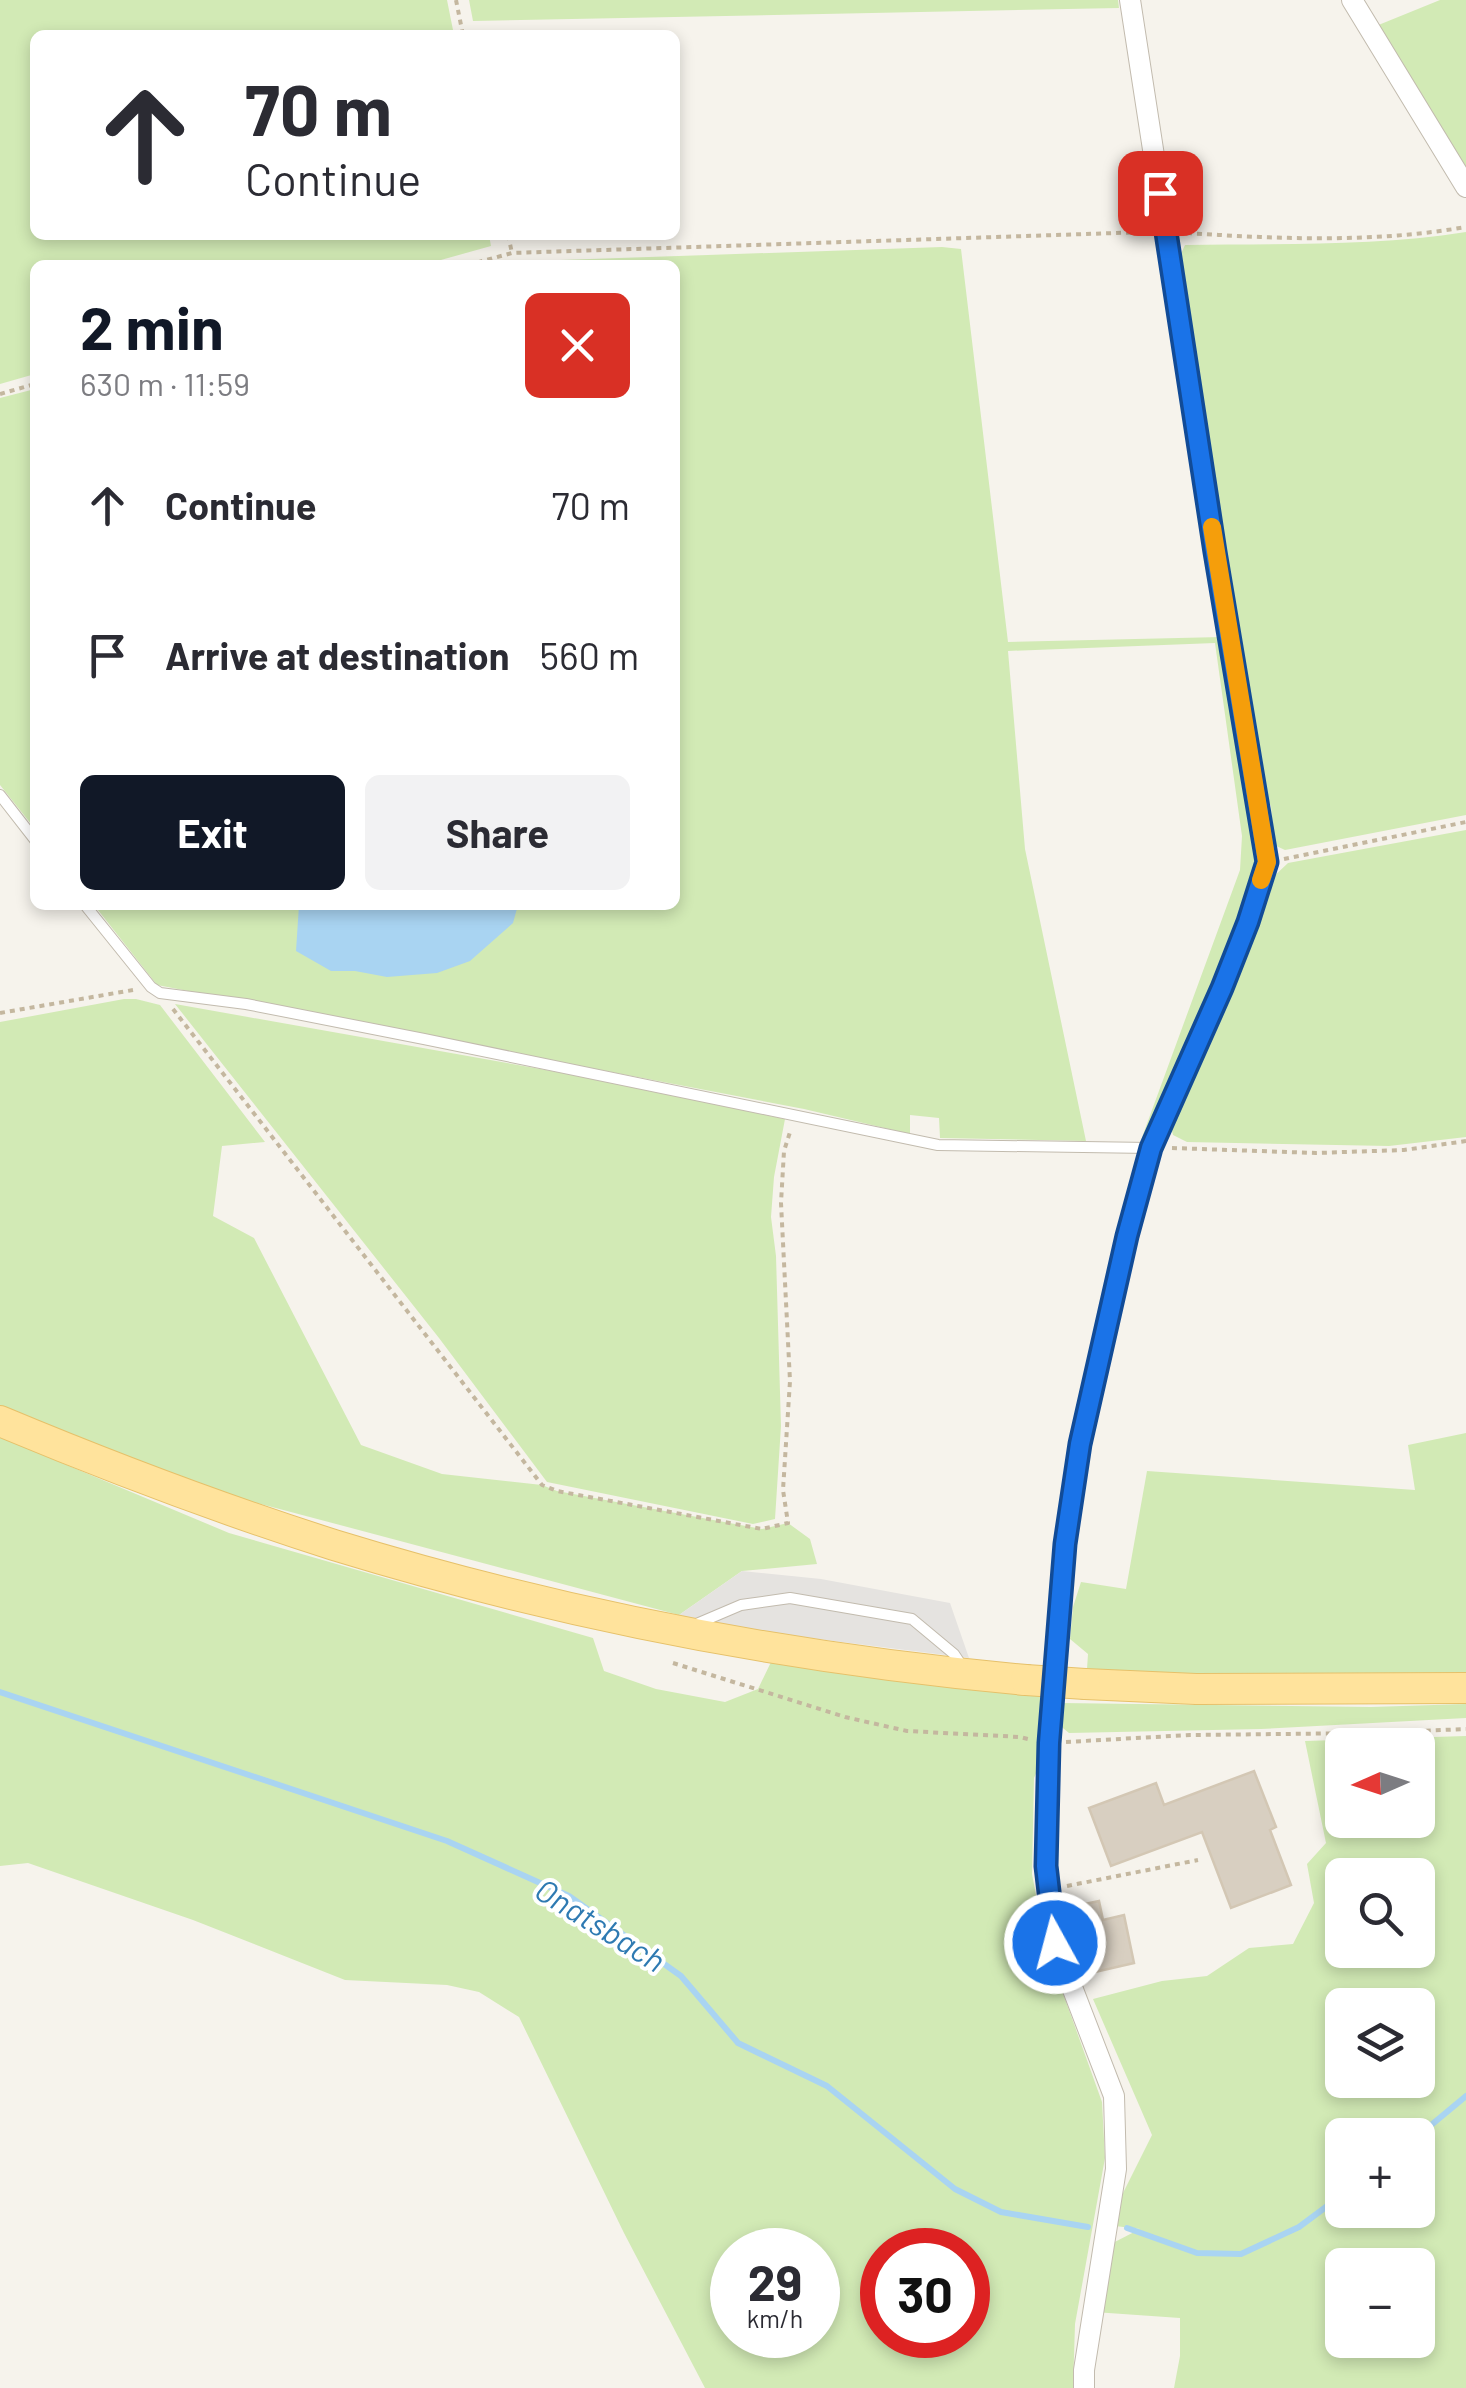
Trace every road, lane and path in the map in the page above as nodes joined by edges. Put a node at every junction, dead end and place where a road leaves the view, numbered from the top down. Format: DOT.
graph roads {
  1 [pos="456,0"];
  2 [pos="1130,0"];
  3 [pos="1352,0"];
  4 [pos="462,30"];
  5 [pos="1466,187"];
  6 [pos="1466,227"];
  7 [pos="1167,231"];
  8 [pos="509,240"];
  9 [pos="512,253"];
  10 [pos="486,260"];
  11 [pos="30,385"];
  12 [pos="0,394"];
  13 [pos="0,794"];
  14 [pos="1466,822"];
  15 [pos="30,833"];
  16 [pos="1267,862"];
  17 [pos="89,910"];
  18 [pos="156,990"];
  19 [pos="0,1013"];
  20 [pos="796,1115"];
  21 [pos="1466,1141"];
  22 [pos="1151,1148"];
  23 [pos="0,1421"];
  24 [pos="680,1631"];
  25 [pos="673,1662"];
  26 [pos="968,1675"];
  27 [pos="1466,1688"];
  28 [pos="1466,1729"];
  29 [pos="1049,1743"];
  30 [pos="1198,1860"];
  31 [pos="1048,1888"];
  32 [pos="1084,2388"];
  1 -- 4 [label="path"];
  2 -- 7 [label="street"];
  3 -- 5 [label="street"];
  6 -- 7 [label="path"];
  7 -- 9 [label="path"];
  7 -- 16 [label="street"];
  8 -- 9 [label="path"];
  9 -- 10 [label="path"];
  11 -- 12 [label="path"];
  13 -- 15 [label="lane"];
  14 -- 16 [label="path"];
  16 -- 22 [label="street"];
  17 -- 18 [label="lane"];
  18 -- 19 [label="path"];
  18 -- 20 [label="lane"];
  18 -- 20 [label="path"];
  20 -- 22 [label="lane"];
  21 -- 22 [label="path"];
  22 -- 29 [label="street"];
  23 -- 24 [label="main road"];
  24 -- 26 [label="main road"];
  24 -- 26 [label="lane"];
  25 -- 29 [label="path"];
  26 -- 27 [label="main road, bridge"];
  28 -- 29 [label="path"];
  29 -- 31 [label="street"];
  30 -- 31 [label="path"];
  31 -- 32 [label="street"];
}
